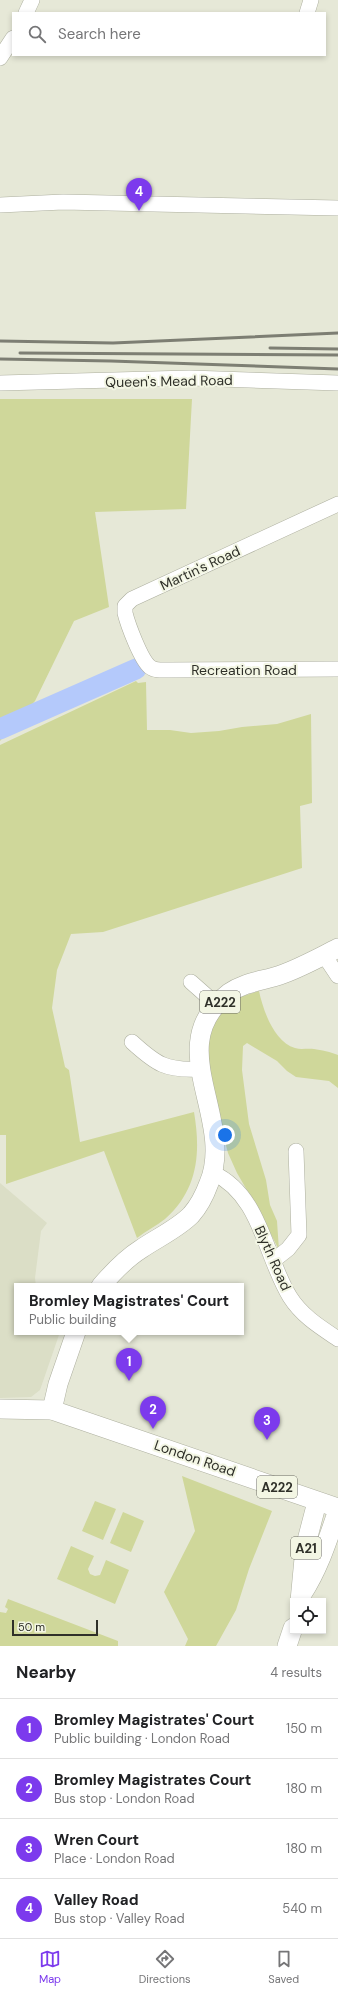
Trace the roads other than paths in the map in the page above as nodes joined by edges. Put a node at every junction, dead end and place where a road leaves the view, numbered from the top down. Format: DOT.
graph roads {
  1 [pos="32,0"];
  2 [pos="311,0"];
  3 [pos="26,12"];
  4 [pos="307,12"];
  5 [pos="12,40"];
  6 [pos="0,58"];
  7 [pos="0,205"];
  8 [pos="338,208"];
  9 [pos="0,383"];
  10 [pos="338,383"];
  11 [pos="338,504"];
  12 [pos="150,667"];
  13 [pos="338,669"];
  14 [pos="331,951"];
  15 [pos="338,976"];
  16 [pos="191,982"];
  17 [pos="216,1005"];
  18 [pos="132,1042"];
  19 [pos="200,1069"];
  20 [pos="296,1151"];
  21 [pos="212,1173"];
  22 [pos="274,1260"];
  23 [pos="104,1283"];
  24 [pos="75,1335"];
  25 [pos="338,1339"];
  26 [pos="0,1409"];
  27 [pos="52,1410"];
  28 [pos="317,1502"];
  29 [pos="338,1509"];
  30 [pos="301,1598"];
  31 [pos="291,1634"];
  32 [pos="287,1646"];
  1 -- 3 [label="street"];
  2 -- 4 [label="street"];
  5 -- 6 [label="street"];
  7 -- 8 [label="street"];
  9 -- 10 [label="street, Queen's Mead Road"];
  11 -- 12 [label="street, Martin's Road"];
  12 -- 13 [label="street, Recreation Road"];
  14 -- 15 [label="street"];
  14 -- 17 [label="main road, A222"];
  16 -- 17 [label="street"];
  17 -- 19 [label="main road, A222"];
  18 -- 19 [label="street"];
  19 -- 21 [label="main road, A222"];
  20 -- 22 [label="street"];
  21 -- 22 [label="street, Blyth Road"];
  21 -- 23 [label="main road, A222"];
  22 -- 25 [label="street, Blyth Road"];
  24 -- 27 [label="main road"];
  26 -- 27 [label="main road, A222"];
  27 -- 28 [label="main road, London Road / A222"];
  28 -- 29 [label="main road, London Road / A21"];
  28 -- 30 [label="main road, A21"];
  29 -- 30 [label="main road, A21"];
  31 -- 32 [label="main road"];
}
